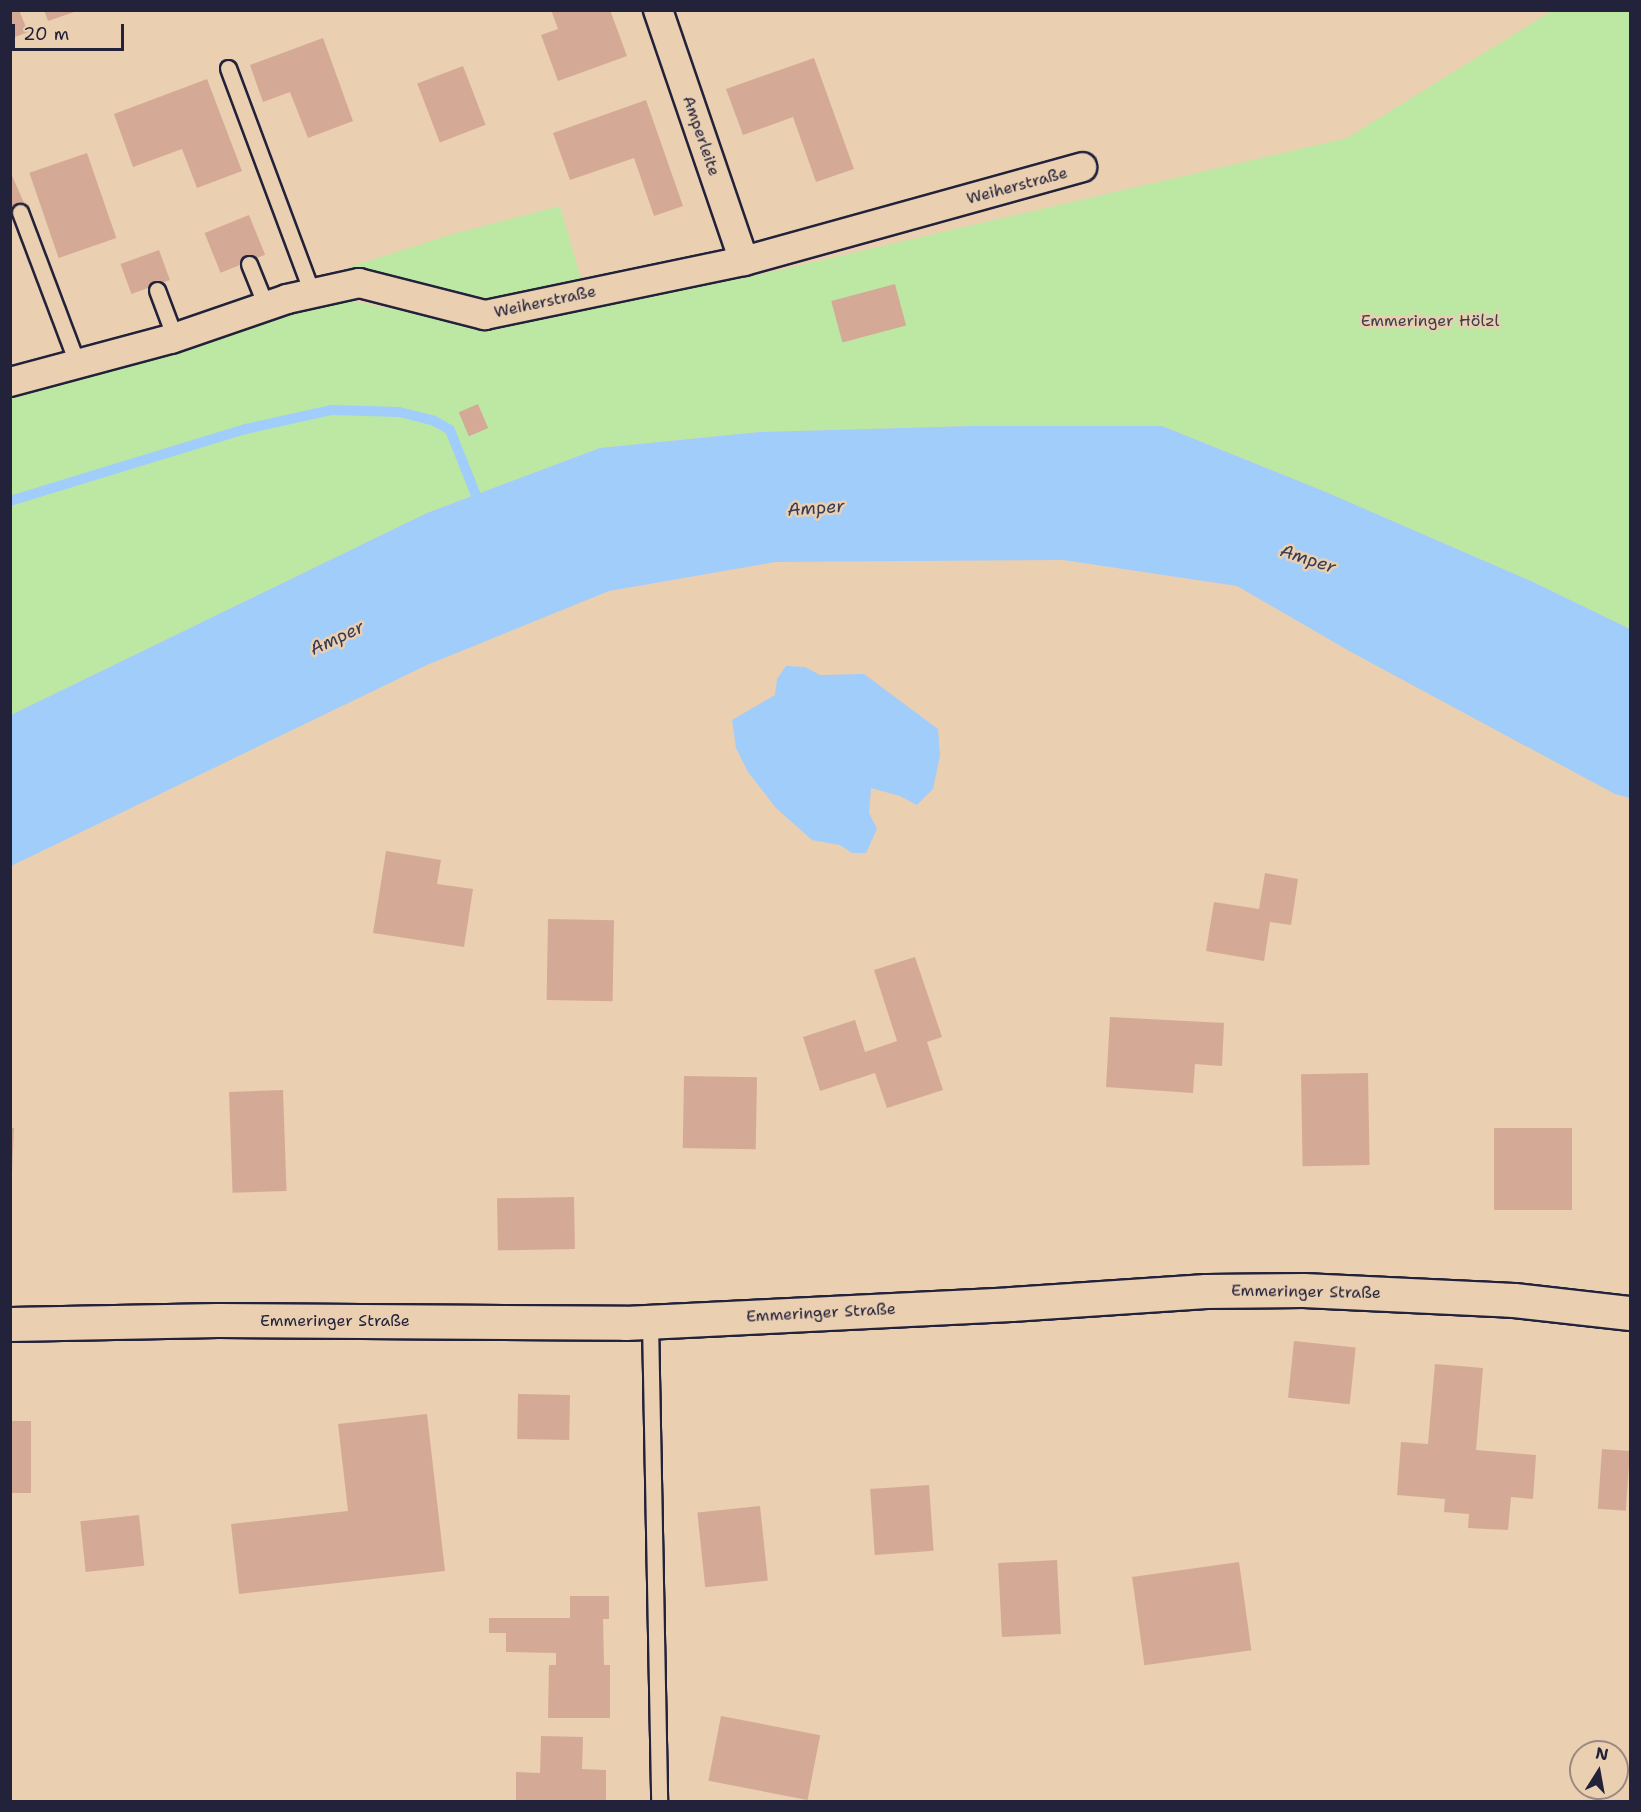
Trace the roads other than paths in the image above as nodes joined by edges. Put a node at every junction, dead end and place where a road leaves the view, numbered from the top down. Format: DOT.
graph roads {
  1 [pos="657,10"];
  2 [pos="228,68"];
  3 [pos="1082,168"];
  4 [pos="20,212"];
  5 [pos="744,261"];
  6 [pos="249,264"];
  7 [pos="158,290"];
  8 [pos="312,293"];
  9 [pos="266,306"];
  10 [pos="175,338"];
  11 [pos="77,363"];
  12 [pos="10,382"];
  13 [pos="1630,1313"];
  14 [pos="650,1322"];
  15 [pos="10,1324"];
  16 [pos="658,1802"];
  1 -- 5 [label="street, Amperleite"];
  2 -- 8 [label="lane"];
  3 -- 5 [label="street, Weiherstraße"];
  4 -- 11 [label="lane"];
  5 -- 8 [label="street, Weiherstraße"];
  6 -- 9 [label="lane"];
  7 -- 10 [label="lane"];
  8 -- 9 [label="street, Weiherstraße"];
  9 -- 10 [label="street, Weiherstraße"];
  10 -- 11 [label="street, Weiherstraße"];
  11 -- 12 [label="street, Weiherstraße"];
  13 -- 14 [label="street, Emmeringer Straße"];
  14 -- 15 [label="street, Emmeringer Straße"];
  14 -- 16 [label="lane"];
}
